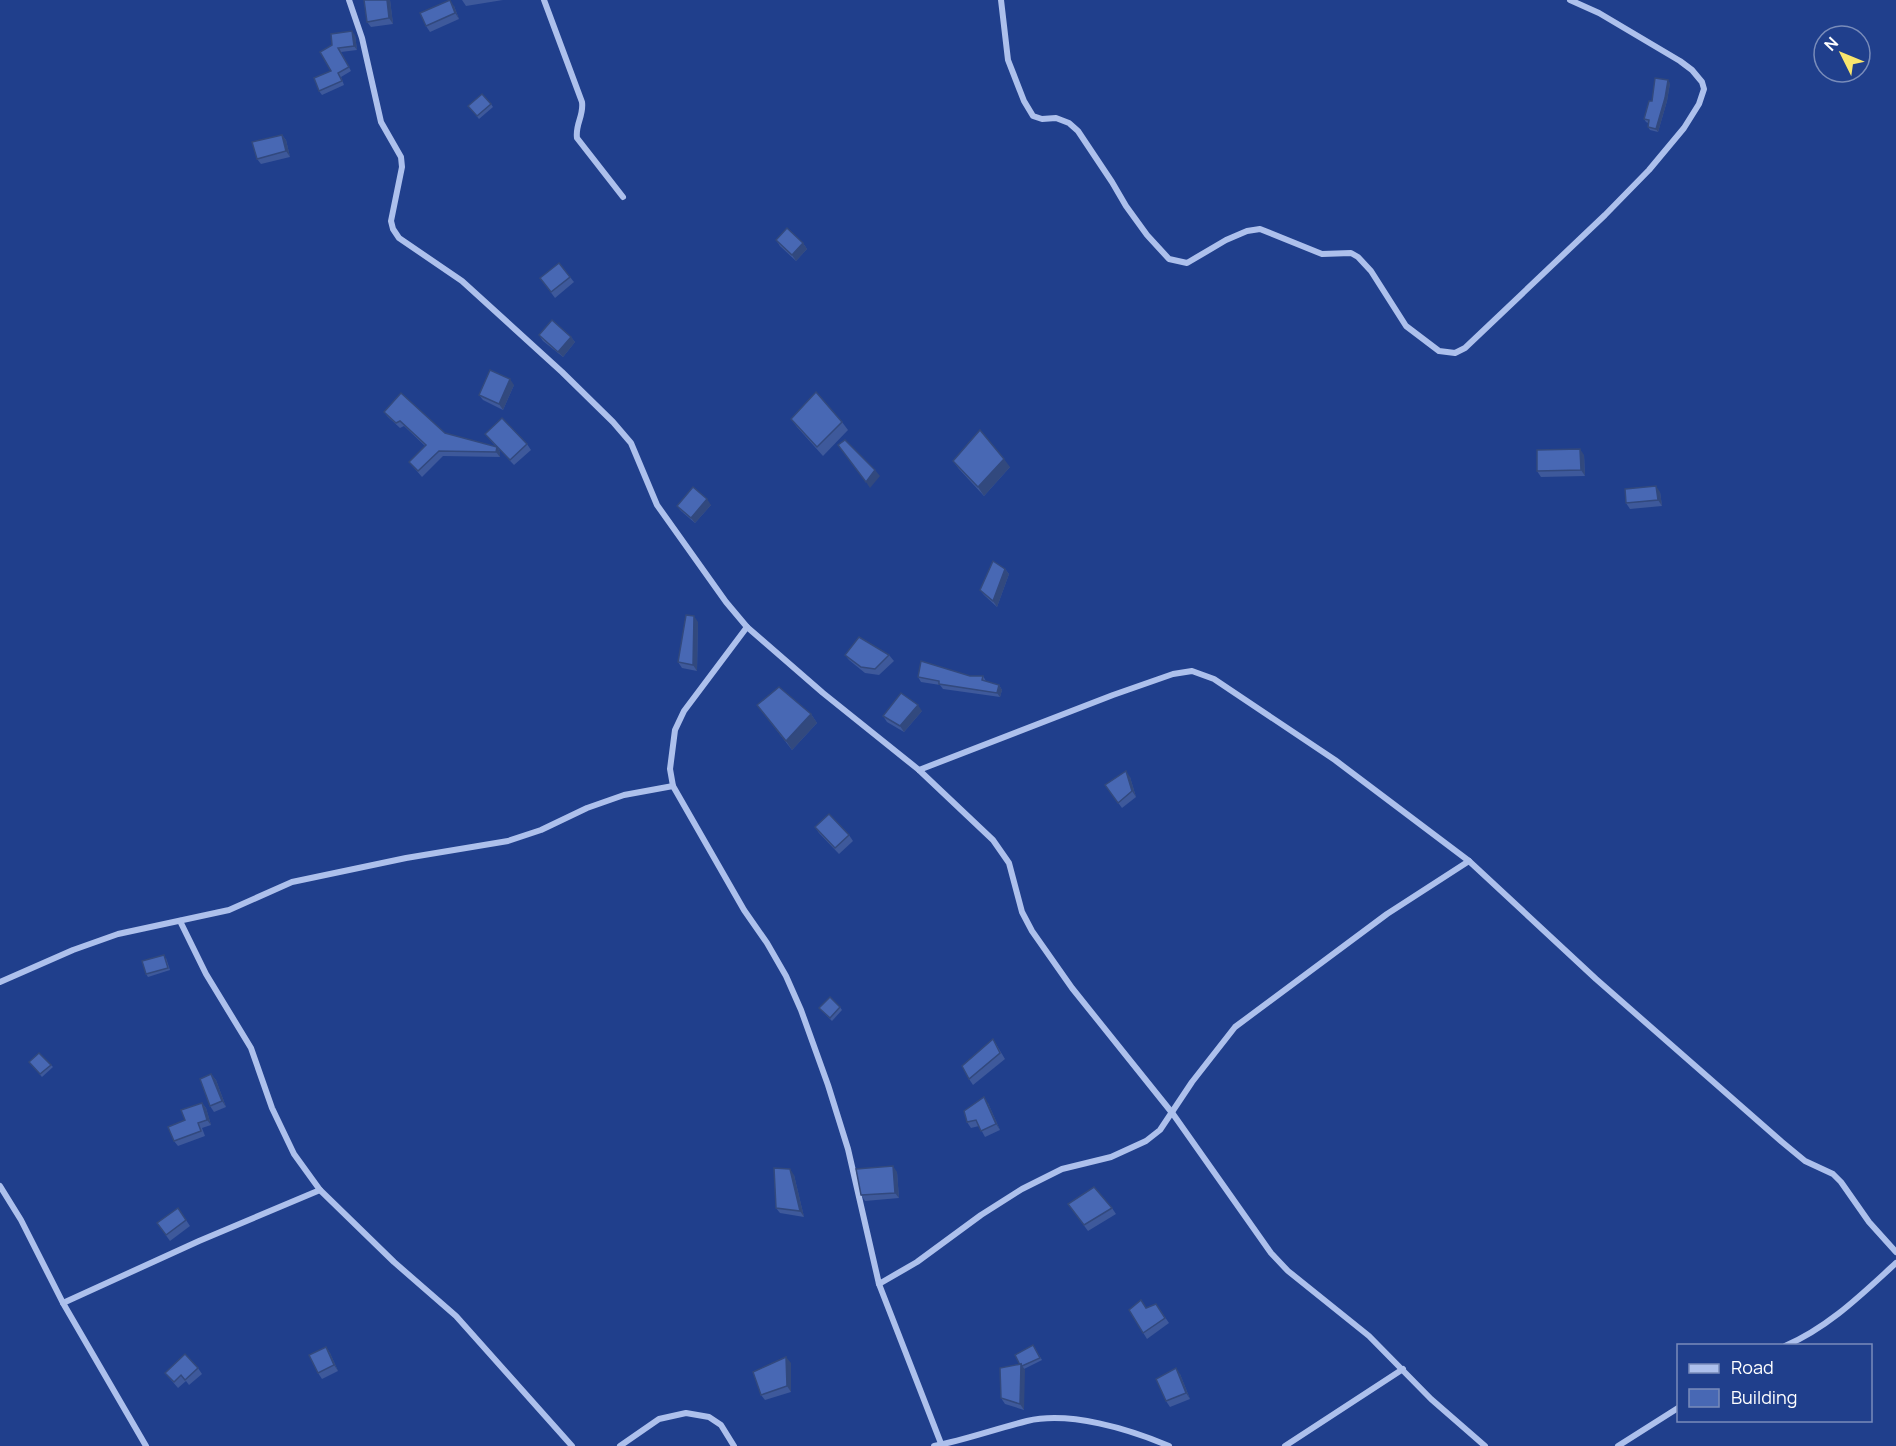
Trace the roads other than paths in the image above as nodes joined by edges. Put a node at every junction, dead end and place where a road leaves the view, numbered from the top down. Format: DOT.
graph roads {
  1 [pos="349,0"];
  2 [pos="544,0"];
  3 [pos="1001,0"];
  4 [pos="1570,0"];
  5 [pos="623,197"];
  6 [pos="747,627"];
  7 [pos="920,770"];
  8 [pos="673,786"];
  9 [pos="1469,861"];
  10 [pos="180,921"];
  11 [pos="0,982"];
  12 [pos="1173,1114"];
  13 [pos="0,1186"];
  14 [pos="320,1190"];
  15 [pos="1896,1252"];
  16 [pos="1896,1263"];
  17 [pos="879,1284"];
  18 [pos="63,1303"];
  19 [pos="1789,1344"];
  20 [pos="1402,1370"];
  21 [pos="1677,1409"];
  22 [pos="942,1445"];
  23 [pos="146,1446"];
  24 [pos="572,1446"];
  25 [pos="620,1446"];
  26 [pos="734,1446"];
  27 [pos="934,1446"];
  28 [pos="1169,1446"];
  29 [pos="1285,1446"];
  30 [pos="1485,1446"];
  31 [pos="1618,1446"];
  1 -- 6 [label="street"];
  2 -- 5 [label="street"];
  3 -- 4 [label="street"];
  6 -- 7 [label="street"];
  6 -- 8 [label="street"];
  7 -- 9 [label="street"];
  7 -- 12 [label="street"];
  8 -- 10 [label="street"];
  8 -- 17 [label="street"];
  9 -- 12 [label="street"];
  9 -- 15 [label="street"];
  10 -- 11 [label="street"];
  10 -- 14 [label="street"];
  12 -- 17 [label="street"];
  12 -- 20 [label="street"];
  13 -- 18 [label="street"];
  14 -- 18 [label="street"];
  14 -- 24 [label="street"];
  16 -- 19 [label="street"];
  17 -- 22 [label="street"];
  18 -- 23 [label="street"];
  20 -- 29 [label="street"];
  20 -- 30 [label="street"];
  21 -- 31 [label="street"];
  22 -- 27 [label="street"];
  22 -- 28 [label="street"];
  25 -- 26 [label="street"];
}
